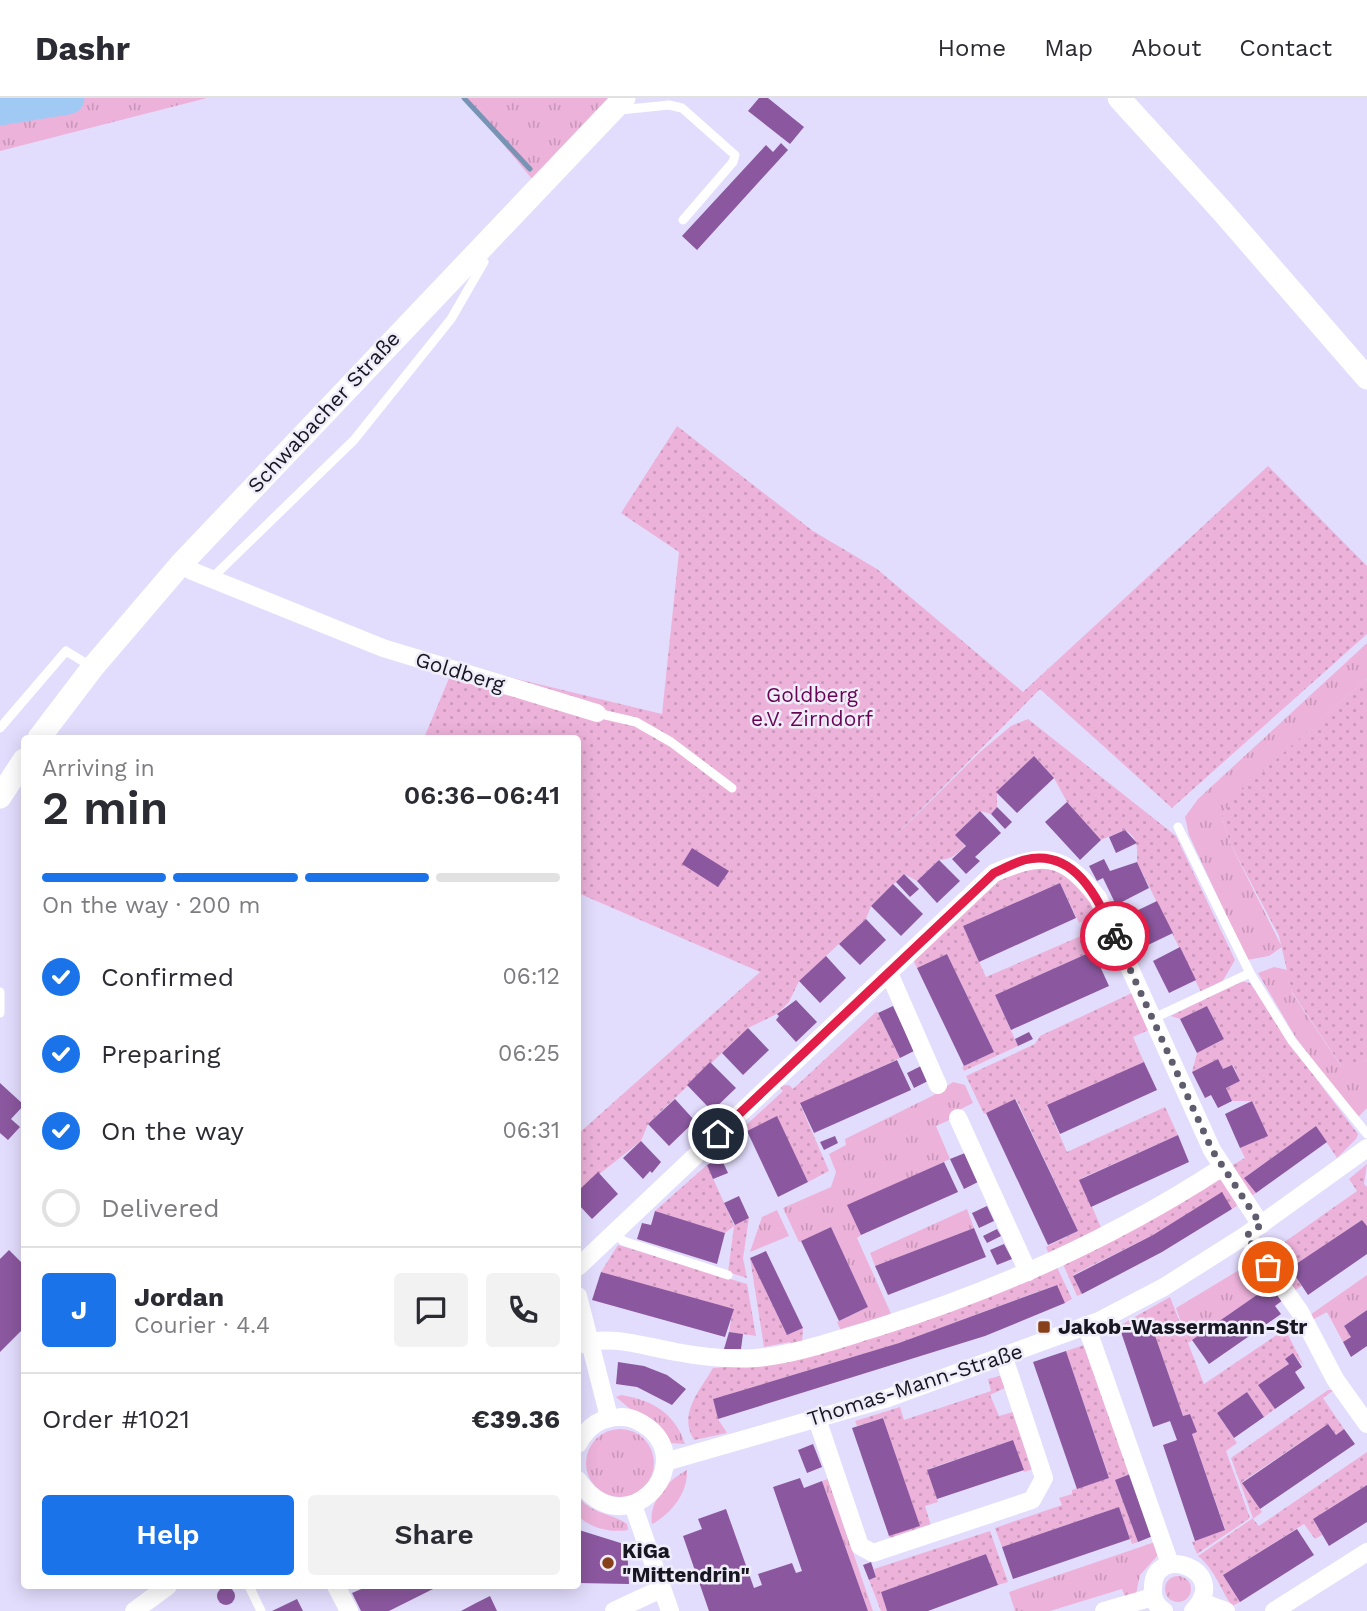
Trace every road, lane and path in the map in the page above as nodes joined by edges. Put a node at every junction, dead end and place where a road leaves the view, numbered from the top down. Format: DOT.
graph roads {
  1 [pos="1119,98"];
  2 [pos="617,105"];
  3 [pos="683,220"];
  4 [pos="475,254"];
  5 [pos="1367,378"];
  6 [pos="181,564"];
  7 [pos="211,579"];
  8 [pos="93,667"];
  9 [pos="597,713"];
  10 [pos="0,728"];
  11 [pos="41,735"];
  12 [pos="21,765"];
  13 [pos="733,788"];
  14 [pos="0,797"];
  15 [pos="1178,827"];
  16 [pos="889,973"];
  17 [pos="1250,973"];
  18 [pos="0,992"];
  19 [pos="0,1013"];
  20 [pos="1154,1018"];
  21 [pos="938,1085"];
  22 [pos="958,1118"];
  23 [pos="1367,1134"];
  24 [pos="1367,1148"];
  25 [pos="1221,1168"];
  26 [pos="1254,1230"];
  27 [pos="614,1231"];
  28 [pos="581,1264"];
  29 [pos="1028,1272"];
  30 [pos="728,1275"];
  31 [pos="581,1324"];
  32 [pos="1086,1325"];
  33 [pos="583,1343"];
  34 [pos="1004,1358"];
  35 [pos="609,1417"];
  36 [pos="817,1419"];
  37 [pos="1367,1424"];
  38 [pos="581,1440"];
  39 [pos="665,1462"];
  40 [pos="581,1485"];
  41 [pos="633,1505"];
  42 [pos="1367,1552"];
  43 [pos="1170,1564"];
  44 [pos="164,1589"];
  45 [pos="250,1589"];
  46 [pos="338,1589"];
  47 [pos="662,1589"];
  48 [pos="1159,1604"];
  49 [pos="1197,1606"];
  50 [pos="134,1611"];
  51 [pos="261,1611"];
  52 [pos="349,1611"];
  53 [pos="614,1611"];
  54 [pos="670,1611"];
  55 [pos="1104,1611"];
  56 [pos="1226,1611"];
  57 [pos="1274,1611"];
  1 -- 5 [label="street"];
  2 -- 3 [label="lane"];
  2 -- 4 [label="street, Schwabacher Straße"];
  4 -- 6 [label="street, Schwabacher Straße"];
  4 -- 7 [label="lane"];
  6 -- 7 [label="street, Goldberg"];
  6 -- 8 [label="street, Schwabacher Straße"];
  7 -- 9 [label="street, Goldberg"];
  8 -- 10 [label="lane"];
  8 -- 11 [label="street, Schwabacher Straße"];
  9 -- 13 [label="lane, Goldberg"];
  12 -- 14 [label="street"];
  15 -- 17 [label="lane"];
  16 -- 20 [label="street"];
  16 -- 21 [label="street"];
  16 -- 27 [label="street"];
  17 -- 20 [label="lane"];
  17 -- 23 [label="lane"];
  18 -- 19 [label="lane"];
  20 -- 25 [label="street"];
  22 -- 29 [label="street"];
  24 -- 26 [label="street, Thomas-Mann-Straße"];
  25 -- 26 [label="street"];
  25 -- 29 [label="street"];
  26 -- 32 [label="street, Thomas-Mann-Straße"];
  26 -- 37 [label="street"];
  27 -- 28 [label="street"];
  27 -- 30 [label="lane"];
  29 -- 33 [label="street"];
  31 -- 33 [label="street"];
  32 -- 34 [label="street, Thomas-Mann-Straße"];
  32 -- 43 [label="street"];
  33 -- 35 [label="street"];
  34 -- 36 [label="street, Thomas-Mann-Straße"];
  34 -- 36 [label="street"];
  35 -- 38 [label="street"];
  35 -- 39 [label="street"];
  36 -- 39 [label="street, Thomas-Mann-Straße"];
  39 -- 41 [label="street"];
  40 -- 41 [label="street"];
  41 -- 47 [label="street"];
  42 -- 57 [label="street"];
  43 -- 48 [label="street"];
  43 -- 49 [label="street"];
  44 -- 50 [label="street"];
  45 -- 51 [label="lane"];
  46 -- 52 [label="street"];
  47 -- 53 [label="street"];
  47 -- 54 [label="street"];
  48 -- 55 [label="street"];
  49 -- 56 [label="street"];
}
